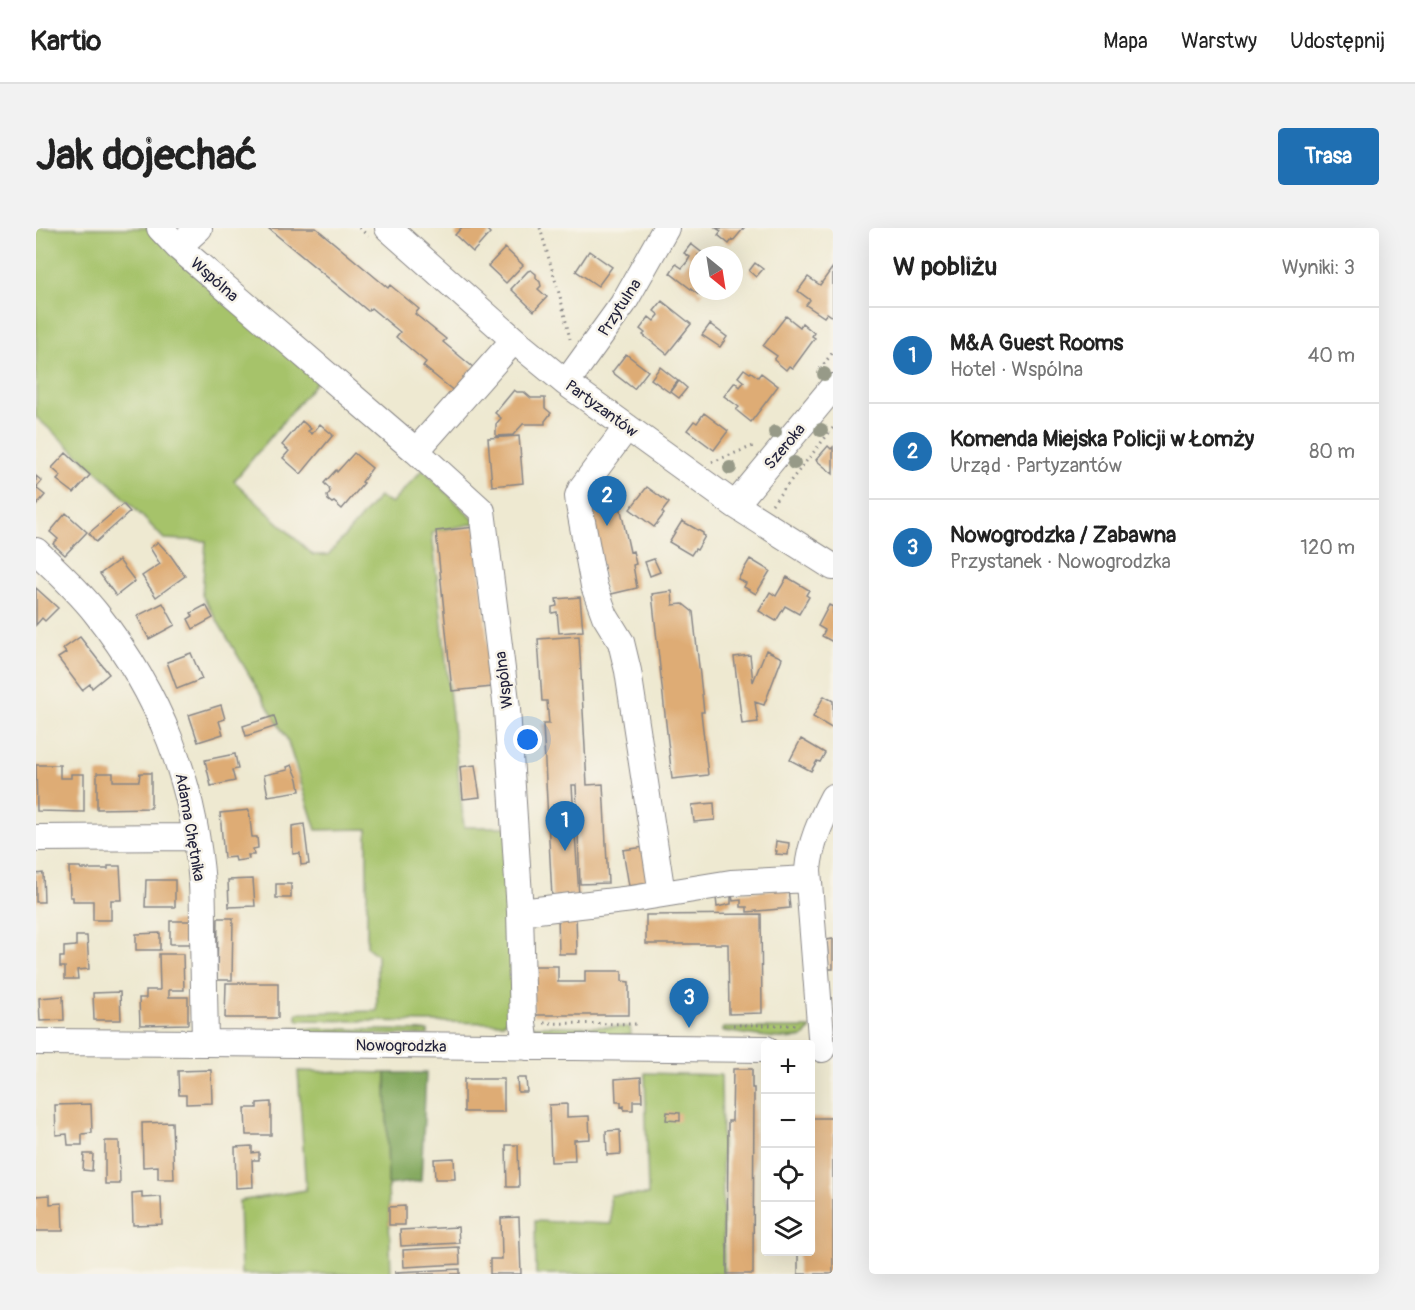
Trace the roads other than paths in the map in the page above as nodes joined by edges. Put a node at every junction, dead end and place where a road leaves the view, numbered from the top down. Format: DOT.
graph roads {
  1 [pos="160,228"];
  2 [pos="199,228"];
  3 [pos="388,228"];
  4 [pos="666,228"];
  5 [pos="178,247"];
  6 [pos="514,340"];
  7 [pos="826,379"];
  8 [pos="566,383"];
  9 [pos="627,427"];
  10 [pos="416,451"];
  11 [pos="735,505"];
  12 [pos="36,551"];
  13 [pos="833,567"];
  14 [pos="833,797"];
  15 [pos="196,837"];
  16 [pos="36,838"];
  17 [pos="808,879"];
  18 [pos="662,894"];
  19 [pos="520,912"];
  20 [pos="36,1042"];
  21 [pos="205,1042"];
  22 [pos="526,1047"];
  23 [pos="761,1049"];
  24 [pos="822,1049"];
  1 -- 5 [label="street, Wspólna"];
  2 -- 5 [label="street, Wspólna"];
  3 -- 6 [label="street, Partyzantów"];
  4 -- 8 [label="street, Przytulna"];
  5 -- 10 [label="street, Wspólna"];
  6 -- 8 [label="street, Partyzantów"];
  6 -- 10 [label="street"];
  7 -- 11 [label="street, Szeroka"];
  8 -- 9 [label="street, Partyzantów"];
  9 -- 11 [label="street, Partyzantów"];
  9 -- 18 [label="street"];
  10 -- 19 [label="street, Wspólna"];
  11 -- 13 [label="street, Partyzantów"];
  12 -- 15 [label="street, Adama Chętnika"];
  14 -- 17 [label="street"];
  15 -- 16 [label="street"];
  15 -- 21 [label="street, Adama Chętnika"];
  17 -- 18 [label="street"];
  17 -- 24 [label="street"];
  18 -- 19 [label="street"];
  19 -- 22 [label="street, Wspólna"];
  20 -- 21 [label="street, Nowogrodzka"];
  21 -- 22 [label="street, Nowogrodzka"];
  22 -- 23 [label="street, Nowogrodzka"];
}
